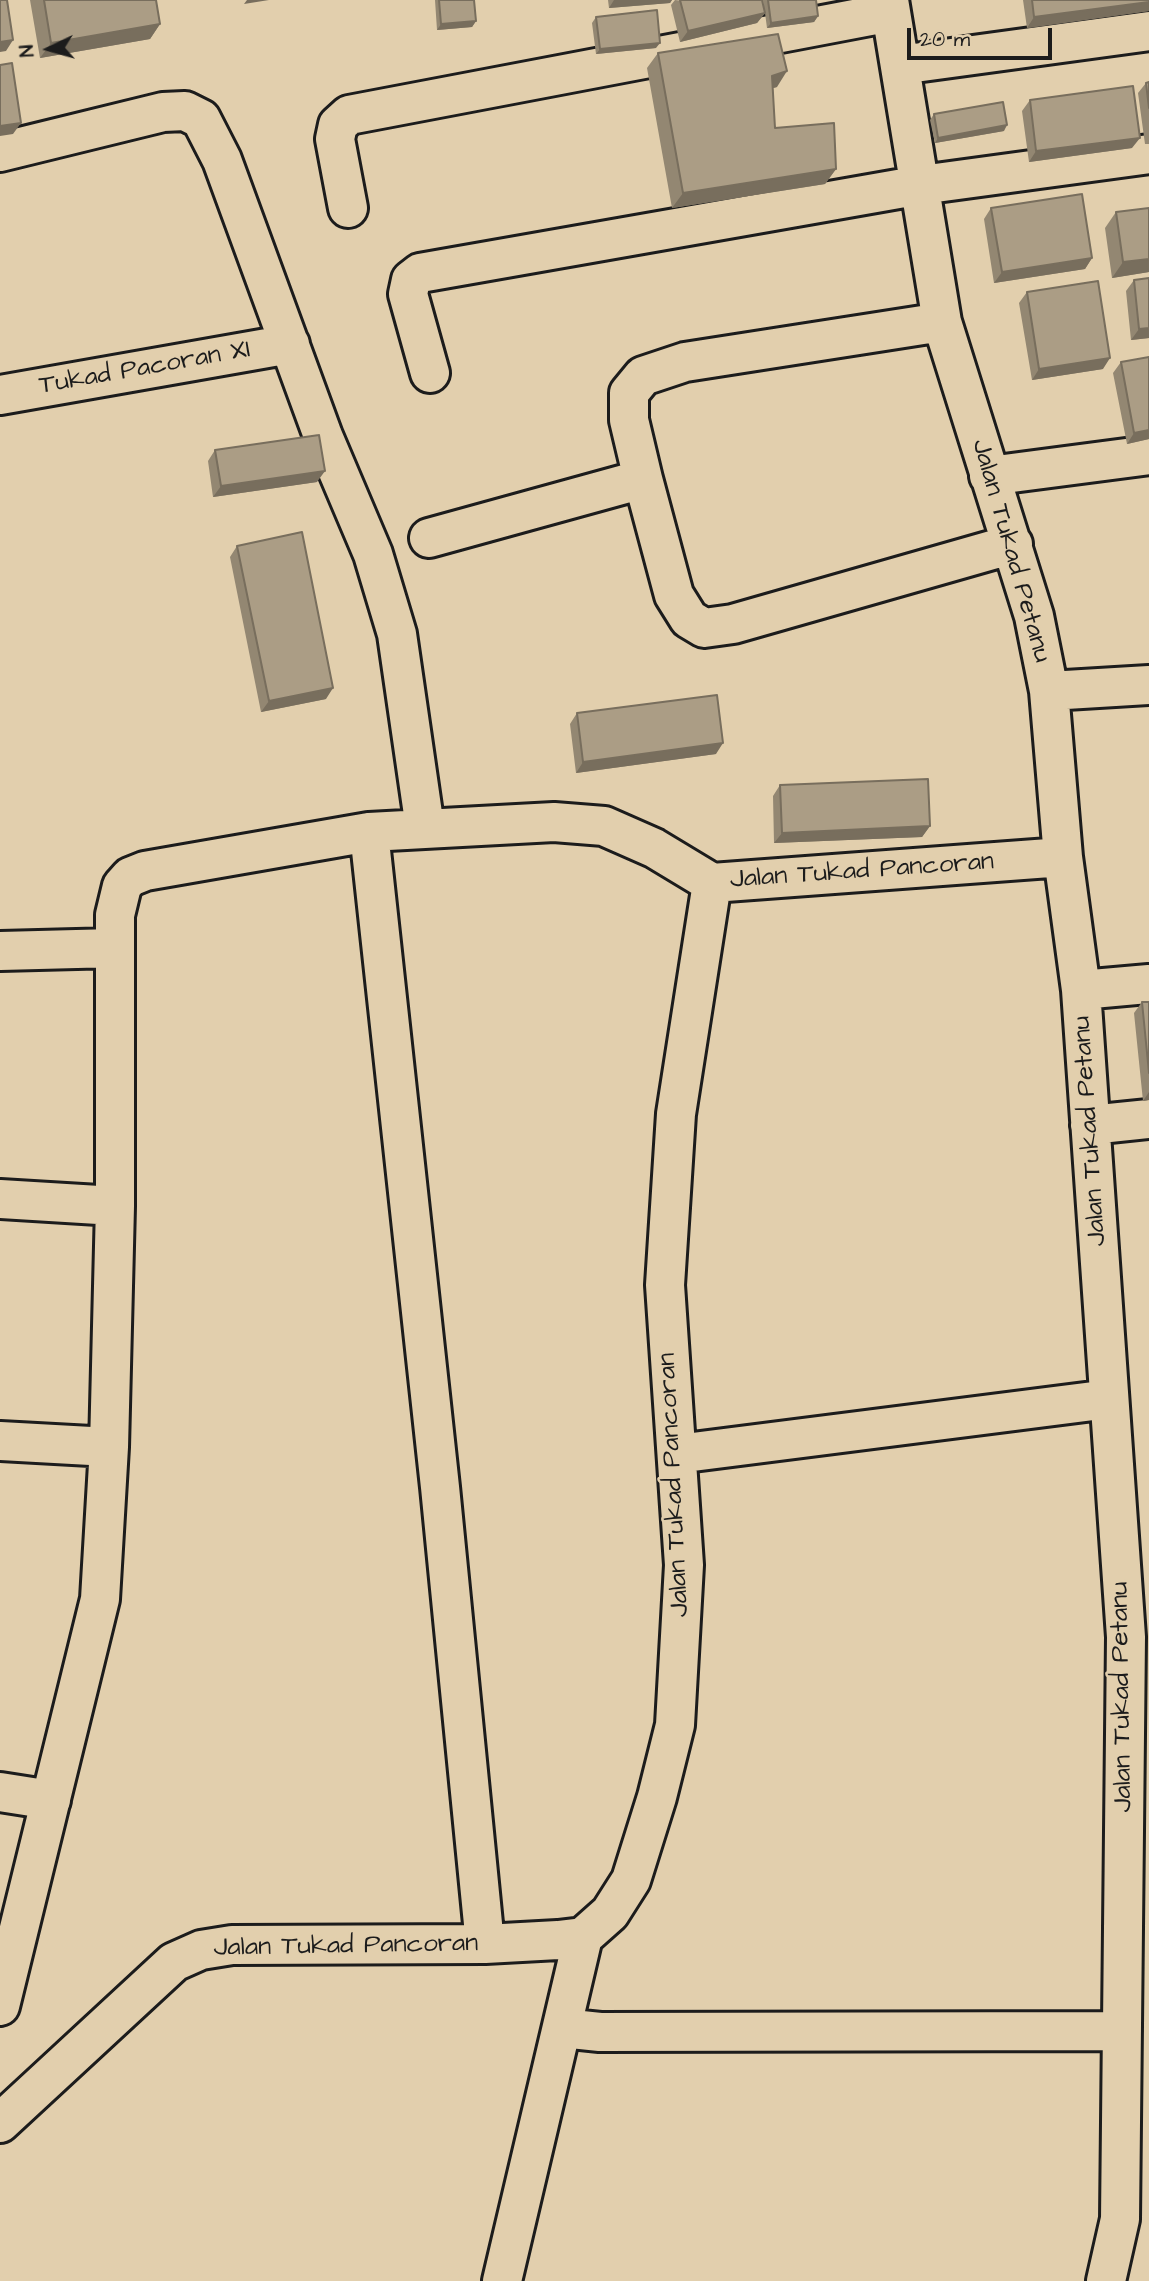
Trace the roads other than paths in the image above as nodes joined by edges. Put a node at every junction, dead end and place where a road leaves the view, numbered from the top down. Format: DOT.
graph roads {
  1 [pos="890,6"];
  2 [pos="1149,31"];
  3 [pos="900,65"];
  4 [pos="0,152"];
  5 [pos="1149,153"];
  6 [pos="921,185"];
  7 [pos="348,208"];
  8 [pos="942,322"];
  9 [pos="290,344"];
  10 [pos="430,373"];
  11 [pos="0,395"];
  12 [pos="1149,455"];
  13 [pos="989,476"];
  14 [pos="643,479"];
  15 [pos="429,538"];
  16 [pos="1013,544"];
  17 [pos="1149,685"];
  18 [pos="1049,691"];
  19 [pos="425,828"];
  20 [pos="369,832"];
  21 [pos="1063,858"];
  22 [pos="712,883"];
  23 [pos="115,948"];
  24 [pos="0,951"];
  25 [pos="1149,984"];
  26 [pos="1081,990"];
  27 [pos="1149,1119"];
  28 [pos="1090,1125"];
  29 [pos="0,1199"];
  30 [pos="115,1206"];
  31 [pos="1109,1398"];
  32 [pos="0,1441"];
  33 [pos="109,1447"];
  34 [pos="677,1454"];
  35 [pos="1138,1636"];
  36 [pos="0,1792"];
  37 [pos="51,1800"];
  38 [pos="1135,1933"];
  39 [pos="583,1937"];
  40 [pos="485,1944"];
  41 [pos="0,2006"];
  42 [pos="562,2028"];
  43 [pos="1122,2031"];
  44 [pos="0,2123"];
  45 [pos="1135,2218"];
  46 [pos="502,2281"];
  47 [pos="1106,2281"];
  1 -- 3 [label="street, Jalan Tukad Petanu"];
  1 -- 7 [label="street"];
  2 -- 3 [label="street"];
  3 -- 6 [label="street, Jalan Tukad Petanu"];
  4 -- 9 [label="street"];
  5 -- 6 [label="street"];
  6 -- 8 [label="street, Jalan Tukad Petanu"];
  6 -- 10 [label="street"];
  8 -- 13 [label="street, Jalan Tukad Petanu"];
  8 -- 14 [label="street"];
  9 -- 11 [label="street, Tukad Pacoran XI"];
  9 -- 19 [label="street"];
  12 -- 13 [label="street"];
  13 -- 16 [label="street, Jalan Tukad Petanu"];
  14 -- 15 [label="street"];
  14 -- 16 [label="street"];
  16 -- 18 [label="street, Jalan Tukad Petanu"];
  17 -- 18 [label="street"];
  18 -- 21 [label="street, Jalan Tukad Petanu"];
  19 -- 20 [label="street"];
  19 -- 22 [label="street"];
  20 -- 23 [label="street"];
  20 -- 40 [label="street"];
  21 -- 22 [label="street, Jalan Tukad Pancoran"];
  21 -- 26 [label="street, Jalan Tukad Petanu"];
  22 -- 34 [label="street, Jalan Tukad Pancoran"];
  23 -- 24 [label="street"];
  23 -- 30 [label="street"];
  25 -- 26 [label="street"];
  26 -- 28 [label="street, Jalan Tukad Petanu"];
  27 -- 28 [label="street"];
  28 -- 31 [label="street, Jalan Tukad Petanu"];
  29 -- 30 [label="street"];
  30 -- 33 [label="street"];
  31 -- 34 [label="street"];
  31 -- 35 [label="street, Jalan Tukad Petanu"];
  32 -- 33 [label="street"];
  33 -- 37 [label="street"];
  34 -- 39 [label="street, Jalan Tukad Pancoran"];
  35 -- 38 [label="street, Jalan Tukad Petanu"];
  36 -- 37 [label="street"];
  37 -- 41 [label="street"];
  38 -- 43 [label="street, Jalan Tukad Petanu"];
  39 -- 40 [label="street, Jalan Tukad Pancoran"];
  39 -- 42 [label="street"];
  40 -- 44 [label="street, Jalan Tukad Pancoran"];
  42 -- 43 [label="street"];
  42 -- 46 [label="street"];
  43 -- 45 [label="street, Jalan Tukad Petanu"];
  45 -- 47 [label="street, Jalan Tukad Petanu"];
}
